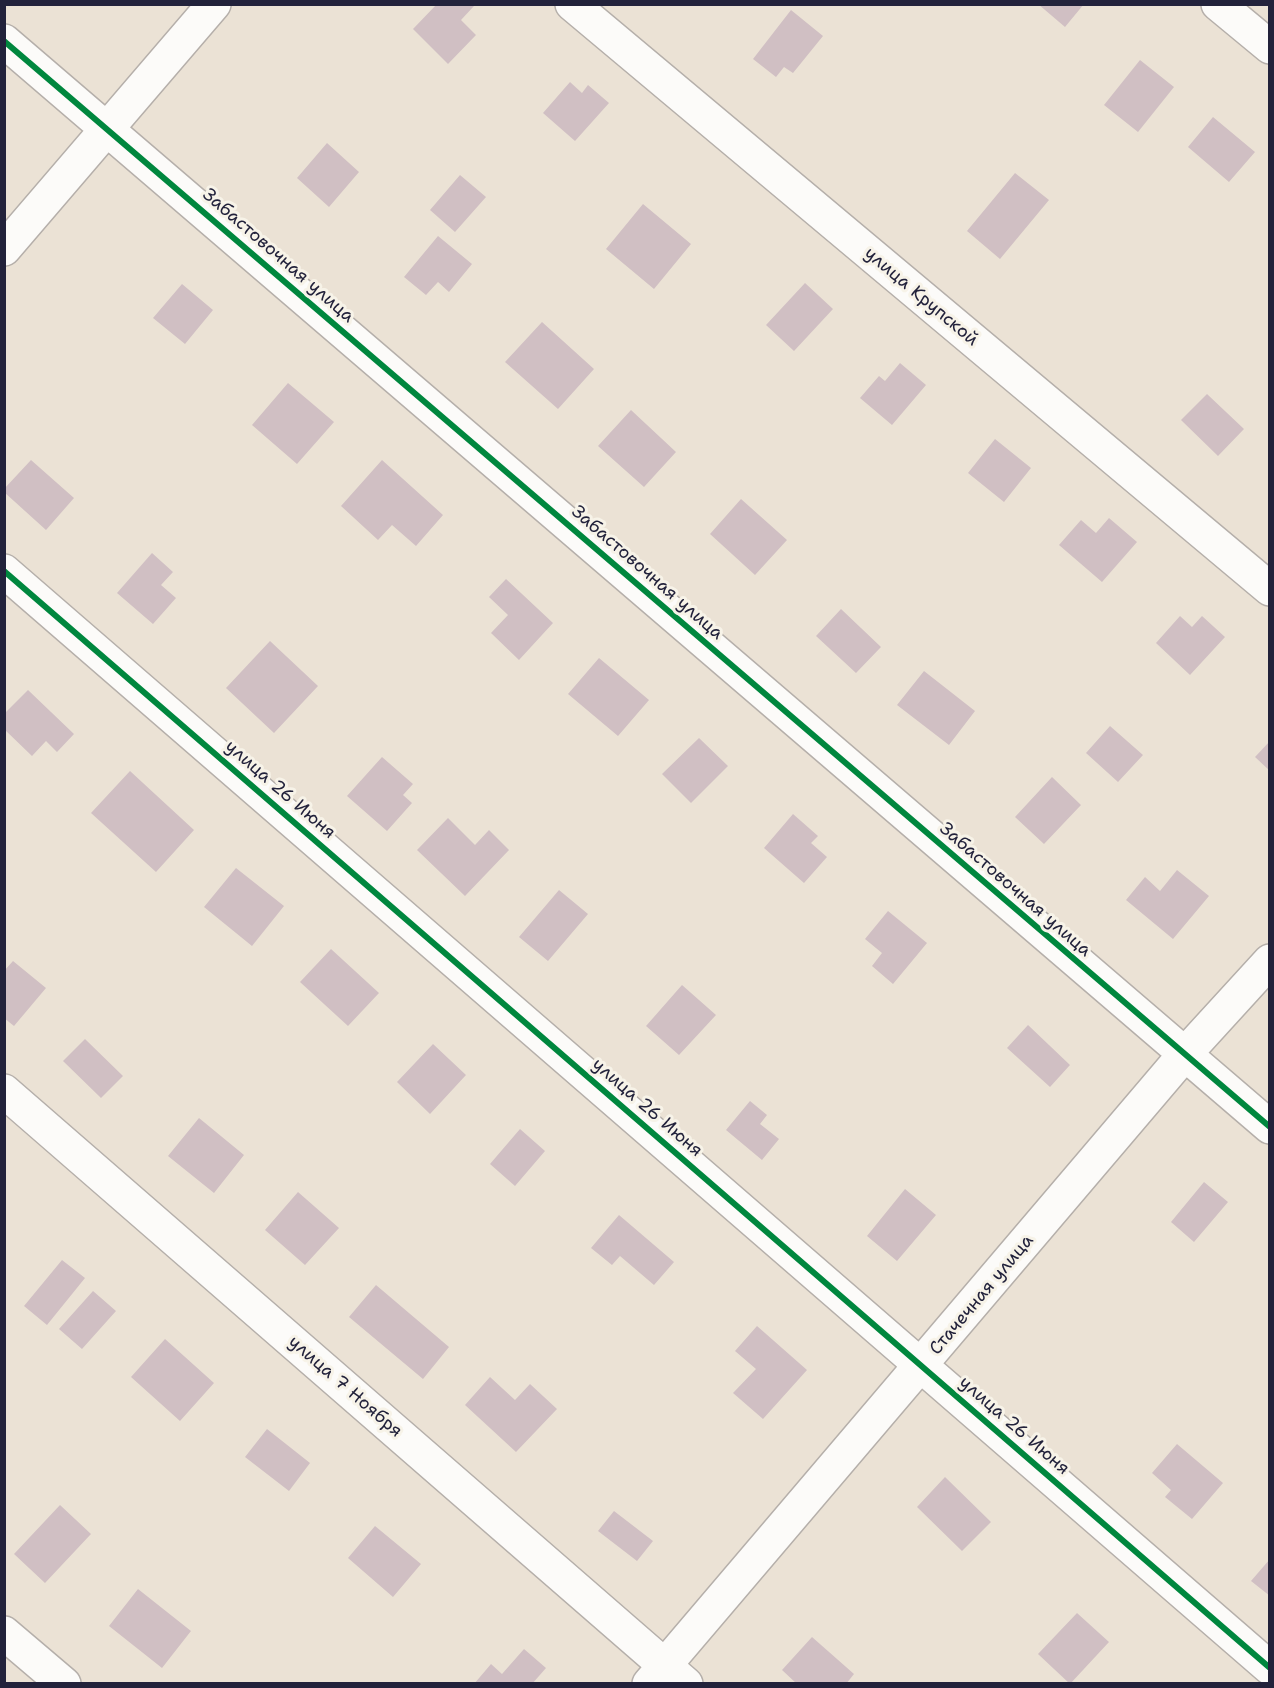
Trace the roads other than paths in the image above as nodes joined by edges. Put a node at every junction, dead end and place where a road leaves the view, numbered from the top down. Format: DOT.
graph roads {
  1 [pos="214,4"];
  2 [pos="572,4"];
  3 [pos="1218,4"];
  4 [pos="4,42"];
  5 [pos="1269,48"];
  6 [pos="108,130"];
  7 [pos="4,249"];
  8 [pos="4,571"];
  9 [pos="1269,589"];
  10 [pos="1269,961"];
  11 [pos="1184,1056"];
  12 [pos="4,1091"];
  13 [pos="1269,1127"];
  14 [pos="922,1366"];
  15 [pos="4,1633"];
  16 [pos="1269,1668"];
  17 [pos="667,1677"];
  18 [pos="64,1683"];
  1 -- 6 [label="street"];
  2 -- 9 [label="street, улица Крупской"];
  3 -- 5 [label="street"];
  4 -- 6 [label="street, Забастовочная улица"];
  6 -- 7 [label="street"];
  6 -- 11 [label="street, Забастовочная улица"];
  8 -- 14 [label="street, улица 26 Июня"];
  10 -- 11 [label="street, Стачечная улица"];
  11 -- 13 [label="street, Забастовочная улица"];
  11 -- 14 [label="street, Стачечная улица"];
  12 -- 17 [label="street, улица 7 Ноября"];
  14 -- 16 [label="street, улица 26 Июня"];
  14 -- 17 [label="street, Стачечная улица"];
  15 -- 18 [label="street"];
}
